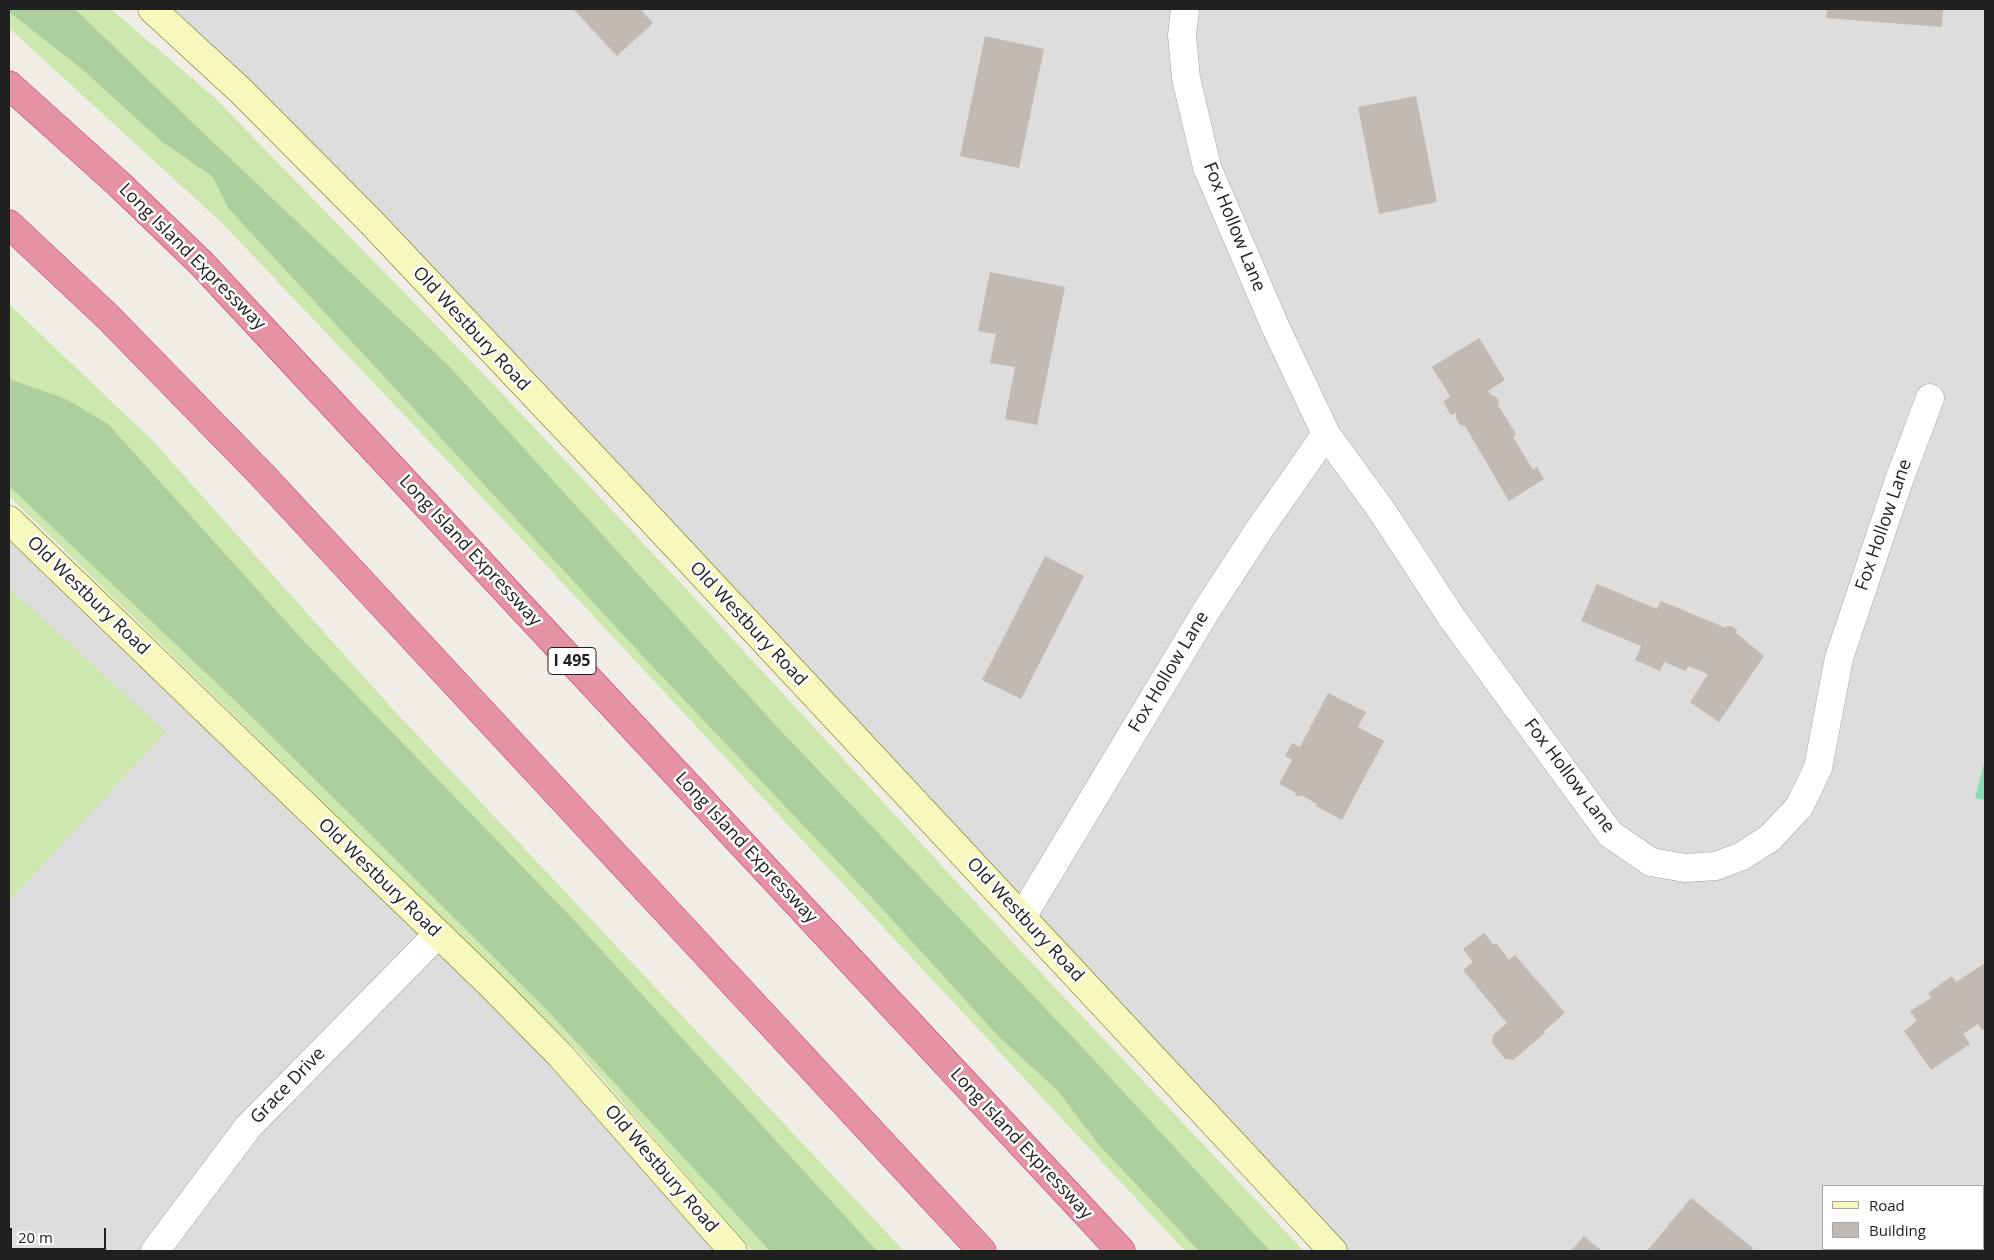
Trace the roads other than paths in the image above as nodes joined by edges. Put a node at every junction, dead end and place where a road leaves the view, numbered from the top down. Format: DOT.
graph roads {
  1 [pos="152,9"];
  2 [pos="1185,9"];
  3 [pos="9,86"];
  4 [pos="9,224"];
  5 [pos="1930,398"];
  6 [pos="1326,434"];
  7 [pos="9,520"];
  8 [pos="1022,917"];
  9 [pos="438,934"];
  10 [pos="155,1251"];
  11 [pos="733,1251"];
  12 [pos="982,1251"];
  13 [pos="1121,1251"];
  14 [pos="1332,1251"];
  1 -- 8 [label="main road, Old Westbury Road"];
  2 -- 6 [label="street, Fox Hollow Lane"];
  3 -- 13 [label="highway, Long Island Expressway / I 495"];
  4 -- 12 [label="highway"];
  5 -- 6 [label="street, Fox Hollow Lane"];
  6 -- 8 [label="street, Fox Hollow Lane"];
  7 -- 9 [label="main road, Old Westbury Road"];
  8 -- 14 [label="main road, Old Westbury Road"];
  9 -- 10 [label="street, Grace Drive"];
  9 -- 11 [label="main road, Old Westbury Road"];
}
